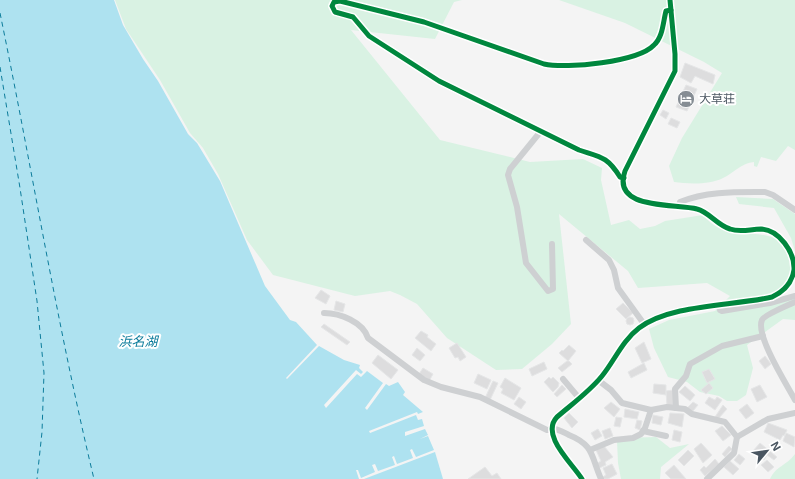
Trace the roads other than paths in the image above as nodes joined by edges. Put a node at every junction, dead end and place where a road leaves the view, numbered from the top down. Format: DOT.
graph roads {
  1 [pos="670,0"];
  2 [pos="671,10"];
  3 [pos="541,131"];
  4 [pos="624,178"];
  5 [pos="679,206"];
  6 [pos="795,210"];
  7 [pos="586,240"];
  8 [pos="552,244"];
  9 [pos="795,296"];
  10 [pos="795,302"];
  11 [pos="719,306"];
  12 [pos="324,313"];
  13 [pos="644,324"];
  14 [pos="763,336"];
  15 [pos="563,380"];
  16 [pos="598,380"];
  17 [pos="579,398"];
  18 [pos="795,400"];
  19 [pos="676,408"];
  20 [pos="651,410"];
  21 [pos="795,413"];
  22 [pos="551,429"];
  23 [pos="643,431"];
  24 [pos="666,436"];
  25 [pos="737,437"];
  26 [pos="590,450"];
  27 [pos="582,479"];
  28 [pos="601,479"];
  29 [pos="707,479"];
  1 -- 2 [label="street"];
  2 -- 3 [label="street"];
  2 -- 4 [label="street"];
  3 -- 4 [label="street"];
  3 -- 8 [label="street"];
  4 -- 5 [label="street"];
  5 -- 6 [label="street"];
  5 -- 11 [label="street"];
  7 -- 13 [label="street"];
  9 -- 11 [label="street"];
  10 -- 14 [label="street"];
  11 -- 13 [label="street"];
  12 -- 22 [label="street"];
  13 -- 16 [label="street"];
  14 -- 18 [label="street"];
  14 -- 19 [label="street"];
  15 -- 17 [label="street"];
  16 -- 17 [label="street"];
  16 -- 20 [label="street"];
  17 -- 22 [label="street"];
  19 -- 20 [label="street"];
  19 -- 25 [label="street"];
  20 -- 23 [label="street"];
  21 -- 25 [label="street"];
  22 -- 26 [label="street"];
  22 -- 27 [label="street"];
  23 -- 24 [label="street"];
  23 -- 26 [label="street"];
  25 -- 29 [label="street"];
  26 -- 28 [label="street"];
}
